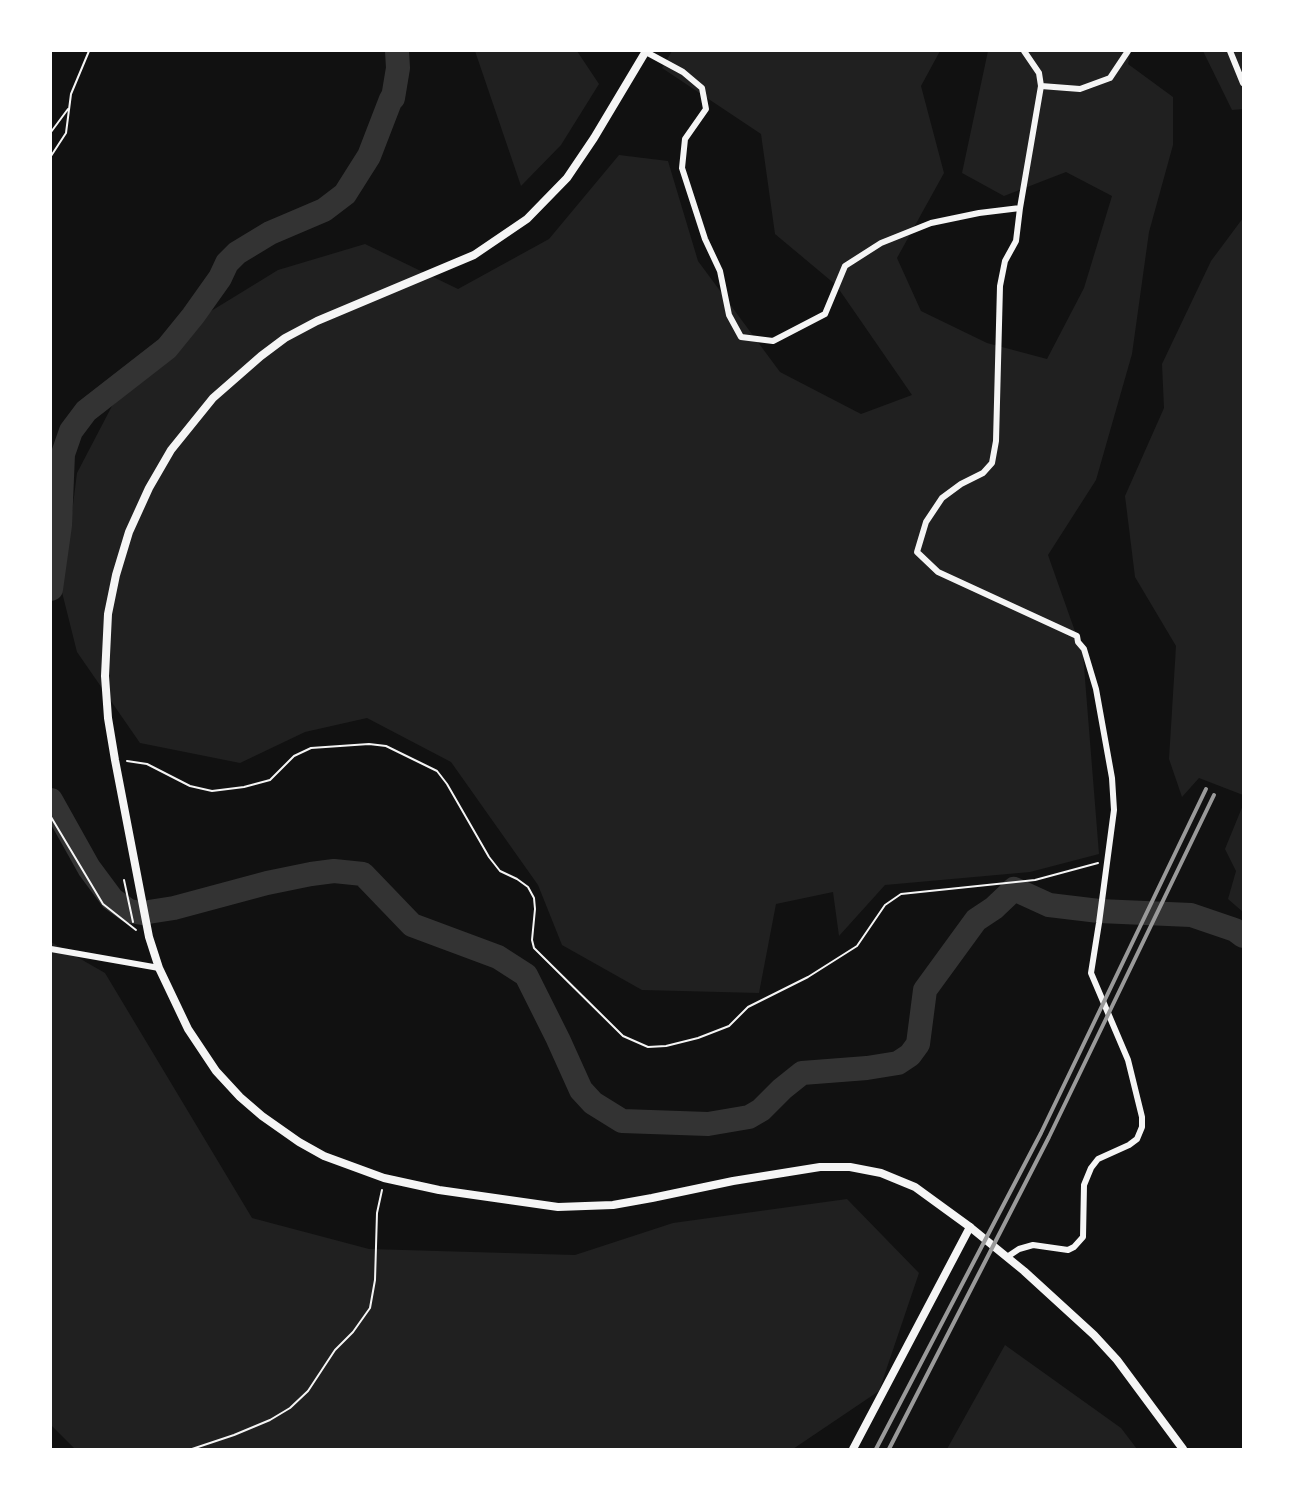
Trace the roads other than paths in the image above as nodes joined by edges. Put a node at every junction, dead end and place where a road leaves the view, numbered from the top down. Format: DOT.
graph roads {
  1 [pos="646,51"];
  2 [pos="1024,51"];
  3 [pos="1128,51"];
  4 [pos="1230,51"];
  5 [pos="1236,65"];
  6 [pos="1243,71"];
  7 [pos="1243,83"];
  8 [pos="1041,86"];
  9 [pos="1020,208"];
  10 [pos="51,949"];
  11 [pos="159,968"];
  12 [pos="970,1227"];
  13 [pos="1007,1257"];
  14 [pos="853,1449"];
  15 [pos="1183,1449"];
  1 -- 9 [label="street"];
  1 -- 11 [label="main road"];
  2 -- 8 [label="street"];
  3 -- 8 [label="street"];
  4 -- 5 [label="street"];
  5 -- 6 [label="street"];
  5 -- 7 [label="street"];
  8 -- 9 [label="street"];
  9 -- 13 [label="street"];
  10 -- 11 [label="street"];
  11 -- 12 [label="main road"];
  12 -- 13 [label="main road"];
  12 -- 14 [label="street"];
  13 -- 15 [label="main road"];
}
